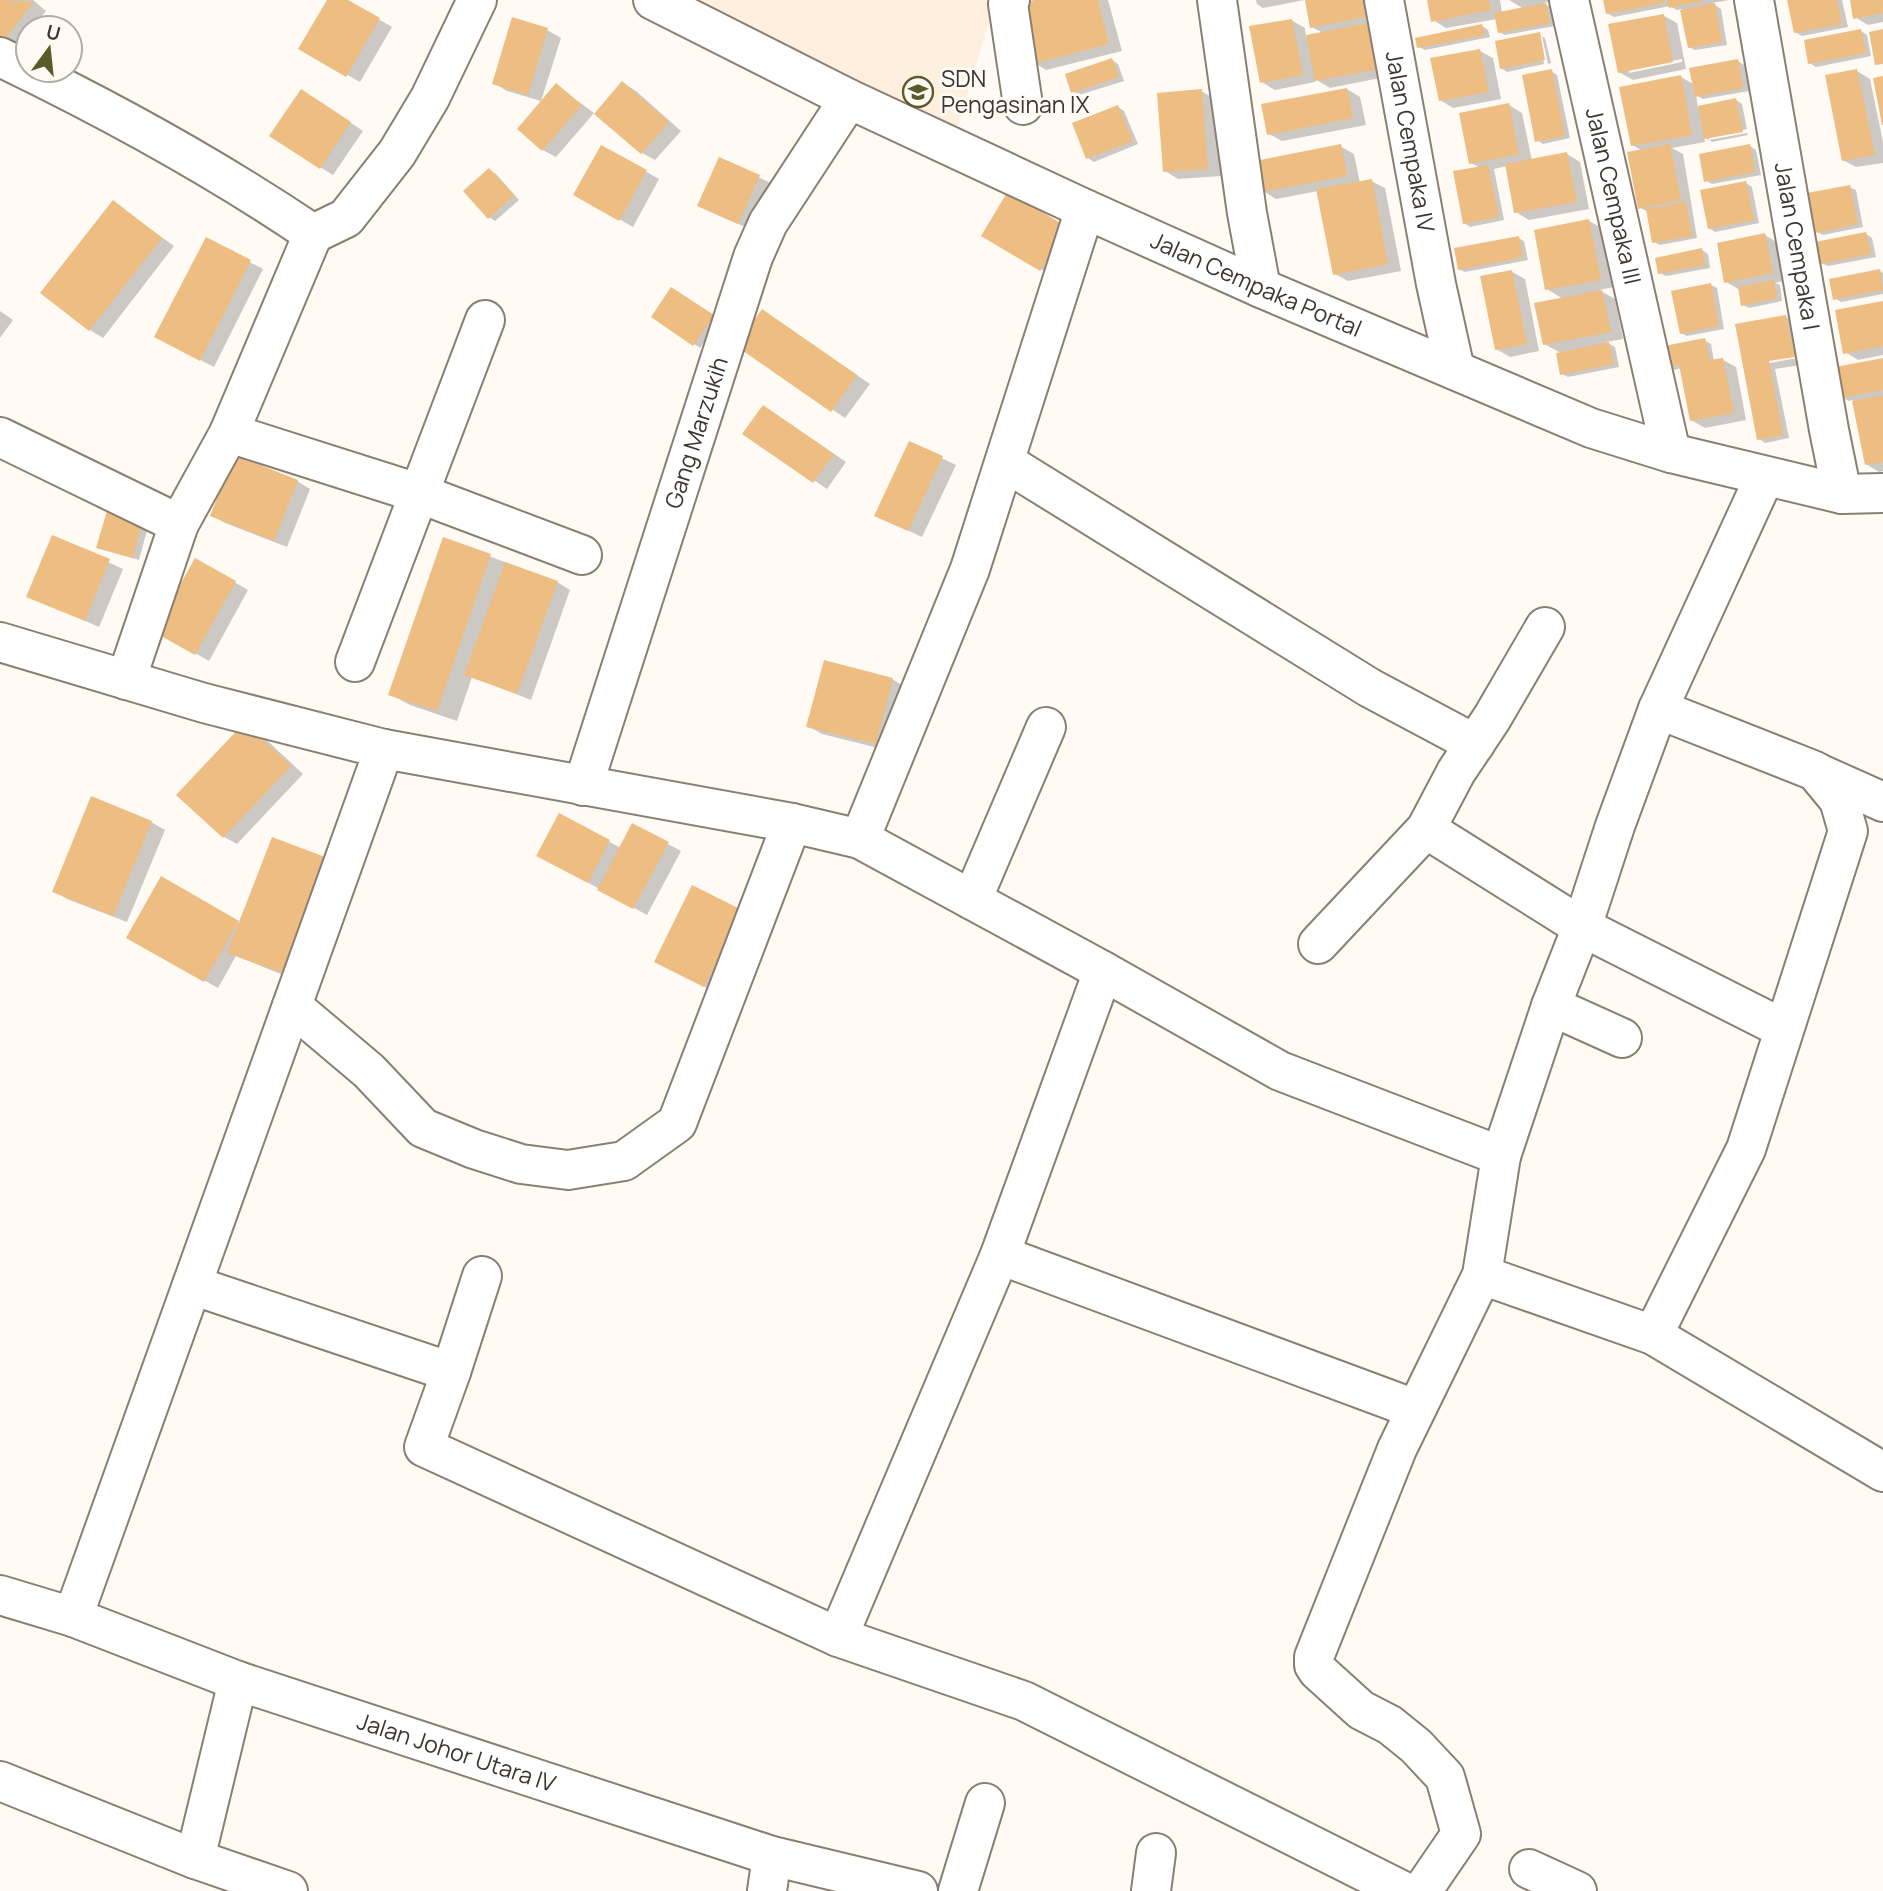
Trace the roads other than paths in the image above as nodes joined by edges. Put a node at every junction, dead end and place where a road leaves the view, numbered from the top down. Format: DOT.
graph roads {
  1 [pos="477,0"];
  2 [pos="653,0"];
  3 [pos="1010,0"];
  4 [pos="1217,0"];
  5 [pos="1384,0"];
  6 [pos="1569,0"];
  7 [pos="1754,0"];
  8 [pos="2,62"];
  9 [pos="849,99"];
  10 [pos="1023,105"];
  11 [pos="1085,209"];
  12 [pos="313,234"];
  13 [pos="1261,288"];
  14 [pos="485,320"];
  15 [pos="1455,370"];
  16 [pos="229,433"];
  17 [pos="0,437"];
  18 [pos="1671,453"];
  19 [pos="1004,462"];
  20 [pos="1765,476"];
  21 [pos="1883,493"];
  22 [pos="418,494"];
  23 [pos="1842,494"];
  24 [pos="179,524"];
  25 [pos="582,555"];
  26 [pos="1545,628"];
  27 [pos="0,642"];
  28 [pos="355,662"];
  29 [pos="126,680"];
  30 [pos="1658,709"];
  31 [pos="1046,727"];
  32 [pos="1475,744"];
  33 [pos="384,749"];
  34 [pos="1815,771"];
  35 [pos="583,786"];
  36 [pos="1883,802"];
  37 [pos="792,823"];
  38 [pos="1426,829"];
  39 [pos="860,838"];
  40 [pos="972,900"];
  41 [pos="1582,927"];
  42 [pos="1318,944"];
  43 [pos="1103,971"];
  44 [pos="292,1006"];
  45 [pos="1551,1006"];
  46 [pos="1784,1029"];
  47 [pos="1622,1038"];
  48 [pos="1501,1156"];
  49 [pos="1000,1255"];
  50 [pos="1482,1275"];
  51 [pos="482,1276"];
  52 [pos="192,1285"];
  53 [pos="1653,1335"];
  54 [pos="451,1372"];
  55 [pos="1415,1409"];
  56 [pos="1883,1472"];
  57 [pos="0,1595"];
  58 [pos="74,1617"];
  59 [pos="838,1637"];
  60 [pos="238,1681"];
  61 [pos="0,1782"];
  62 [pos="985,1803"];
  63 [pos="1156,1853"];
  64 [pos="195,1859"];
  65 [pos="1529,1869"];
  66 [pos="769,1873"];
  67 [pos="288,1891"];
  68 [pos="918,1891"];
  69 [pos="958,1891"];
  70 [pos="1151,1891"];
  71 [pos="1403,1891"];
  72 [pos="1422,1891"];
  73 [pos="1577,1891"];
  1 -- 12 [label="street"];
  2 -- 9 [label="street, Jalan Cempaka Portal"];
  3 -- 10 [label="street"];
  4 -- 13 [label="street"];
  5 -- 15 [label="street, Jalan Cempaka IV"];
  6 -- 18 [label="street, Jalan Cempaka III"];
  7 -- 23 [label="street, Jalan Cempaka I"];
  8 -- 12 [label="street"];
  9 -- 11 [label="street, Jalan Cempaka Portal"];
  9 -- 35 [label="street, Gang Marzukih"];
  11 -- 13 [label="street, Jalan Cempaka Portal"];
  11 -- 19 [label="street"];
  12 -- 16 [label="street"];
  13 -- 15 [label="street, Jalan Cempaka Portal"];
  14 -- 22 [label="street"];
  15 -- 18 [label="street, Jalan Cempaka Portal"];
  16 -- 22 [label="street"];
  16 -- 24 [label="street"];
  17 -- 24 [label="street"];
  18 -- 20 [label="street, Jalan Cempaka Portal"];
  19 -- 32 [label="street"];
  19 -- 39 [label="street"];
  20 -- 23 [label="street, Jalan Cempaka Portal"];
  20 -- 30 [label="street"];
  21 -- 23 [label="street, Jalan Cempaka Portal"];
  22 -- 25 [label="street"];
  22 -- 28 [label="street"];
  24 -- 29 [label="street"];
  26 -- 32 [label="street"];
  27 -- 29 [label="street"];
  29 -- 33 [label="street"];
  30 -- 34 [label="street"];
  30 -- 41 [label="street"];
  31 -- 40 [label="street"];
  32 -- 38 [label="street"];
  33 -- 35 [label="street"];
  33 -- 44 [label="street"];
  34 -- 36 [label="street"];
  34 -- 46 [label="street"];
  35 -- 37 [label="street"];
  37 -- 39 [label="street"];
  37 -- 44 [label="street"];
  38 -- 41 [label="street"];
  38 -- 42 [label="street"];
  39 -- 40 [label="street"];
  40 -- 43 [label="street"];
  41 -- 45 [label="street"];
  41 -- 46 [label="street"];
  43 -- 48 [label="street"];
  43 -- 49 [label="street"];
  44 -- 52 [label="street"];
  45 -- 47 [label="street"];
  45 -- 48 [label="street"];
  46 -- 53 [label="street"];
  48 -- 50 [label="street"];
  49 -- 55 [label="street"];
  49 -- 59 [label="street"];
  50 -- 53 [label="street"];
  50 -- 55 [label="street"];
  51 -- 54 [label="street"];
  52 -- 54 [label="street"];
  52 -- 58 [label="street"];
  53 -- 56 [label="street"];
  54 -- 59 [label="street"];
  55 -- 72 [label="street"];
  57 -- 58 [label="street, Jalan Johor Utara IV"];
  58 -- 60 [label="street, Jalan Johor Utara IV"];
  59 -- 71 [label="street"];
  60 -- 64 [label="street"];
  60 -- 66 [label="street, Jalan Johor Utara IV"];
  61 -- 64 [label="street"];
  62 -- 69 [label="street"];
  63 -- 70 [label="street"];
  64 -- 67 [label="street"];
  65 -- 73 [label="street"];
  66 -- 68 [label="street, Jalan Johor Utara IV"];
}
